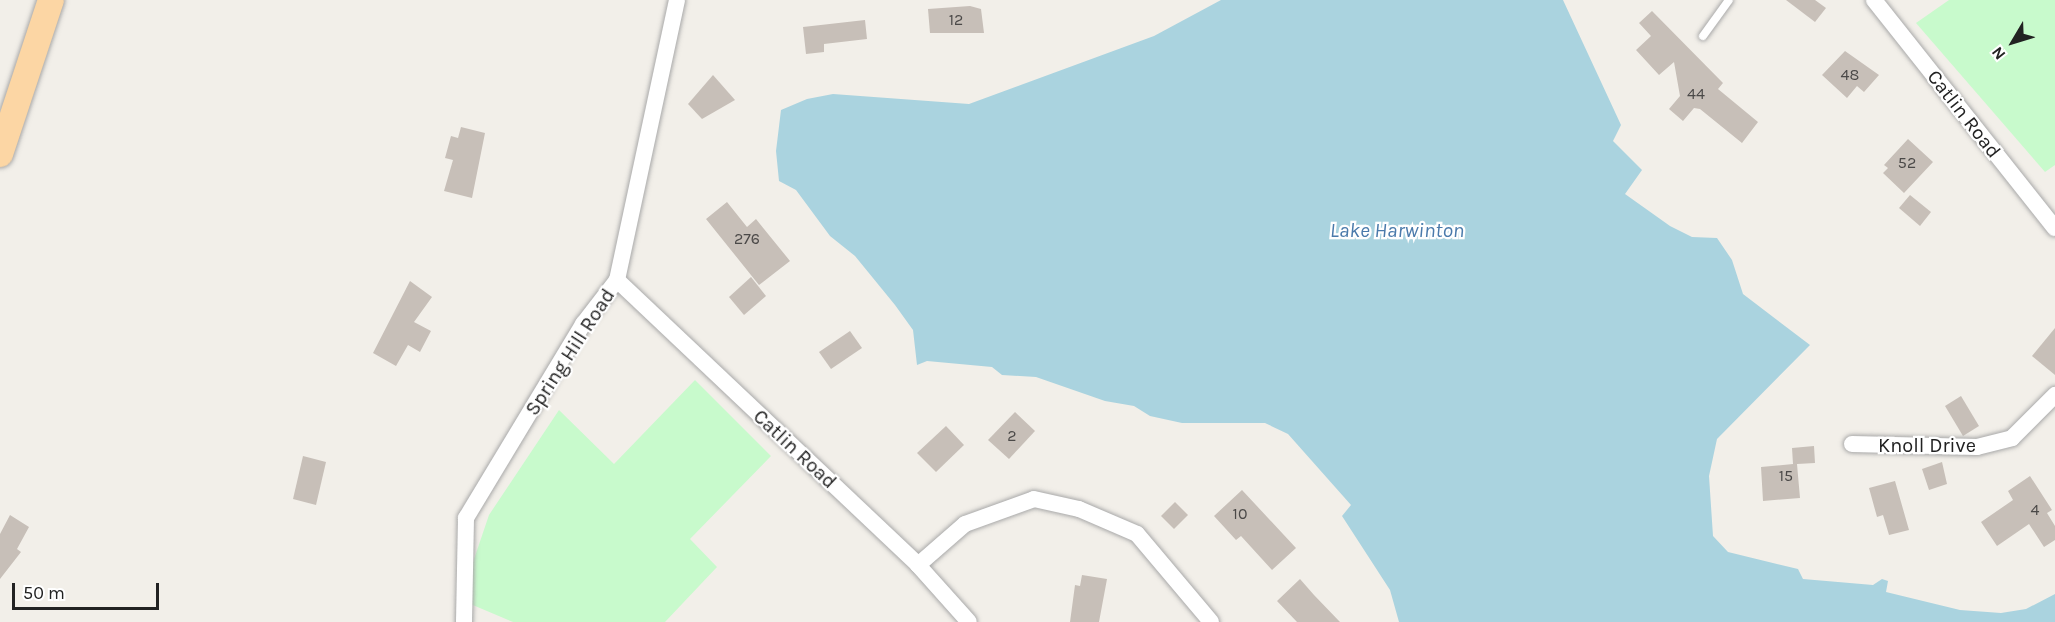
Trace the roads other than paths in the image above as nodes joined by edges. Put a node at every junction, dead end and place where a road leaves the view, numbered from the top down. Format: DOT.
graph roads {
  1 [pos="51,0"];
  2 [pos="677,0"];
  3 [pos="1729,0"];
  4 [pos="1874,0"];
  5 [pos="1703,36"];
  6 [pos="0,154"];
  7 [pos="2055,228"];
  8 [pos="617,280"];
  9 [pos="2055,395"];
  10 [pos="1852,444"];
  11 [pos="918,565"];
  12 [pos="464,622"];
  13 [pos="969,622"];
  14 [pos="1211,622"];
  1 -- 6 [label="main road"];
  2 -- 8 [label="street, Spring Hill Road"];
  3 -- 5 [label="lane"];
  4 -- 7 [label="street, Catlin Road"];
  8 -- 11 [label="street, Catlin Road"];
  8 -- 12 [label="street, Spring Hill Road"];
  9 -- 10 [label="street, Knoll Drive"];
  11 -- 13 [label="street, Catlin Road"];
  11 -- 14 [label="street"];
}
